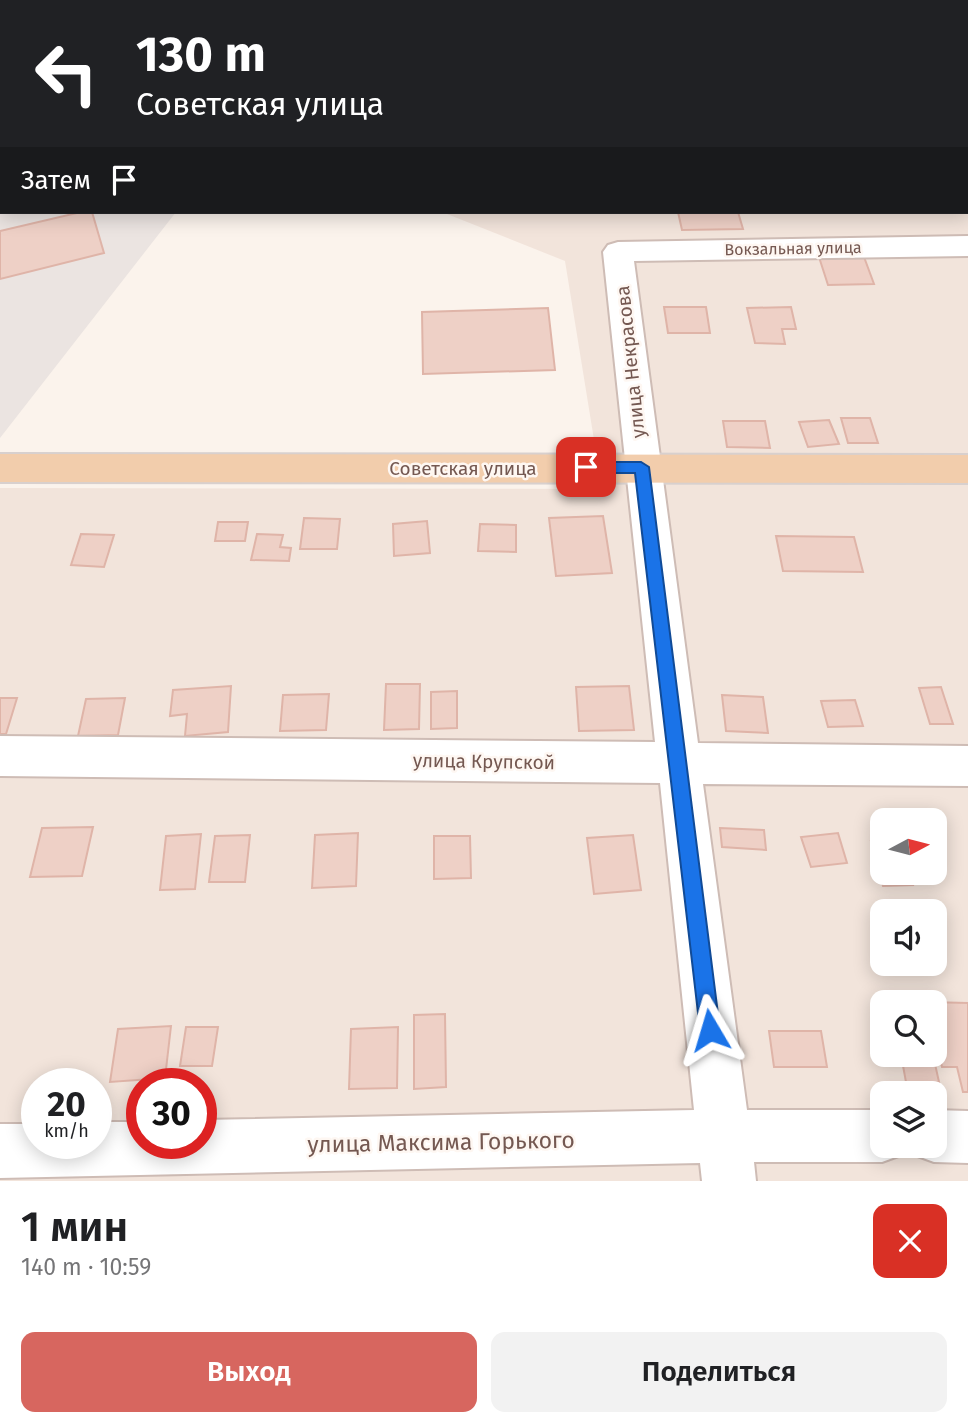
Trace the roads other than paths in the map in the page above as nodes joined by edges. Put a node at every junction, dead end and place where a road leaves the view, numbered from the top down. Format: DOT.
graph roads {
  1 [pos="46,0"];
  2 [pos="211,0"];
  3 [pos="968,246"];
  4 [pos="618,253"];
  5 [pos="641,467"];
  6 [pos="0,468"];
  7 [pos="968,469"];
  8 [pos="0,756"];
  9 [pos="678,763"];
  10 [pos="968,766"];
  11 [pos="947,1136"];
  12 [pos="968,1136"];
  13 [pos="870,1138"];
  14 [pos="0,1151"];
  15 [pos="726,1158"];
  1 -- 2 [label="street"];
  3 -- 4 [label="street, Вокзальная улица"];
  4 -- 5 [label="street, улица Некрасова"];
  5 -- 6 [label="main road, Советская улица"];
  5 -- 7 [label="main road, Советская улица"];
  5 -- 9 [label="street, улица Некрасова"];
  8 -- 9 [label="street, улица Крупской"];
  9 -- 10 [label="street, улица Крупской"];
  9 -- 15 [label="street, улица Некрасова"];
  11 -- 12 [label="street"];
  13 -- 15 [label="street, улица Максима Горького"];
  14 -- 15 [label="street, улица Максима Горького"];
}
